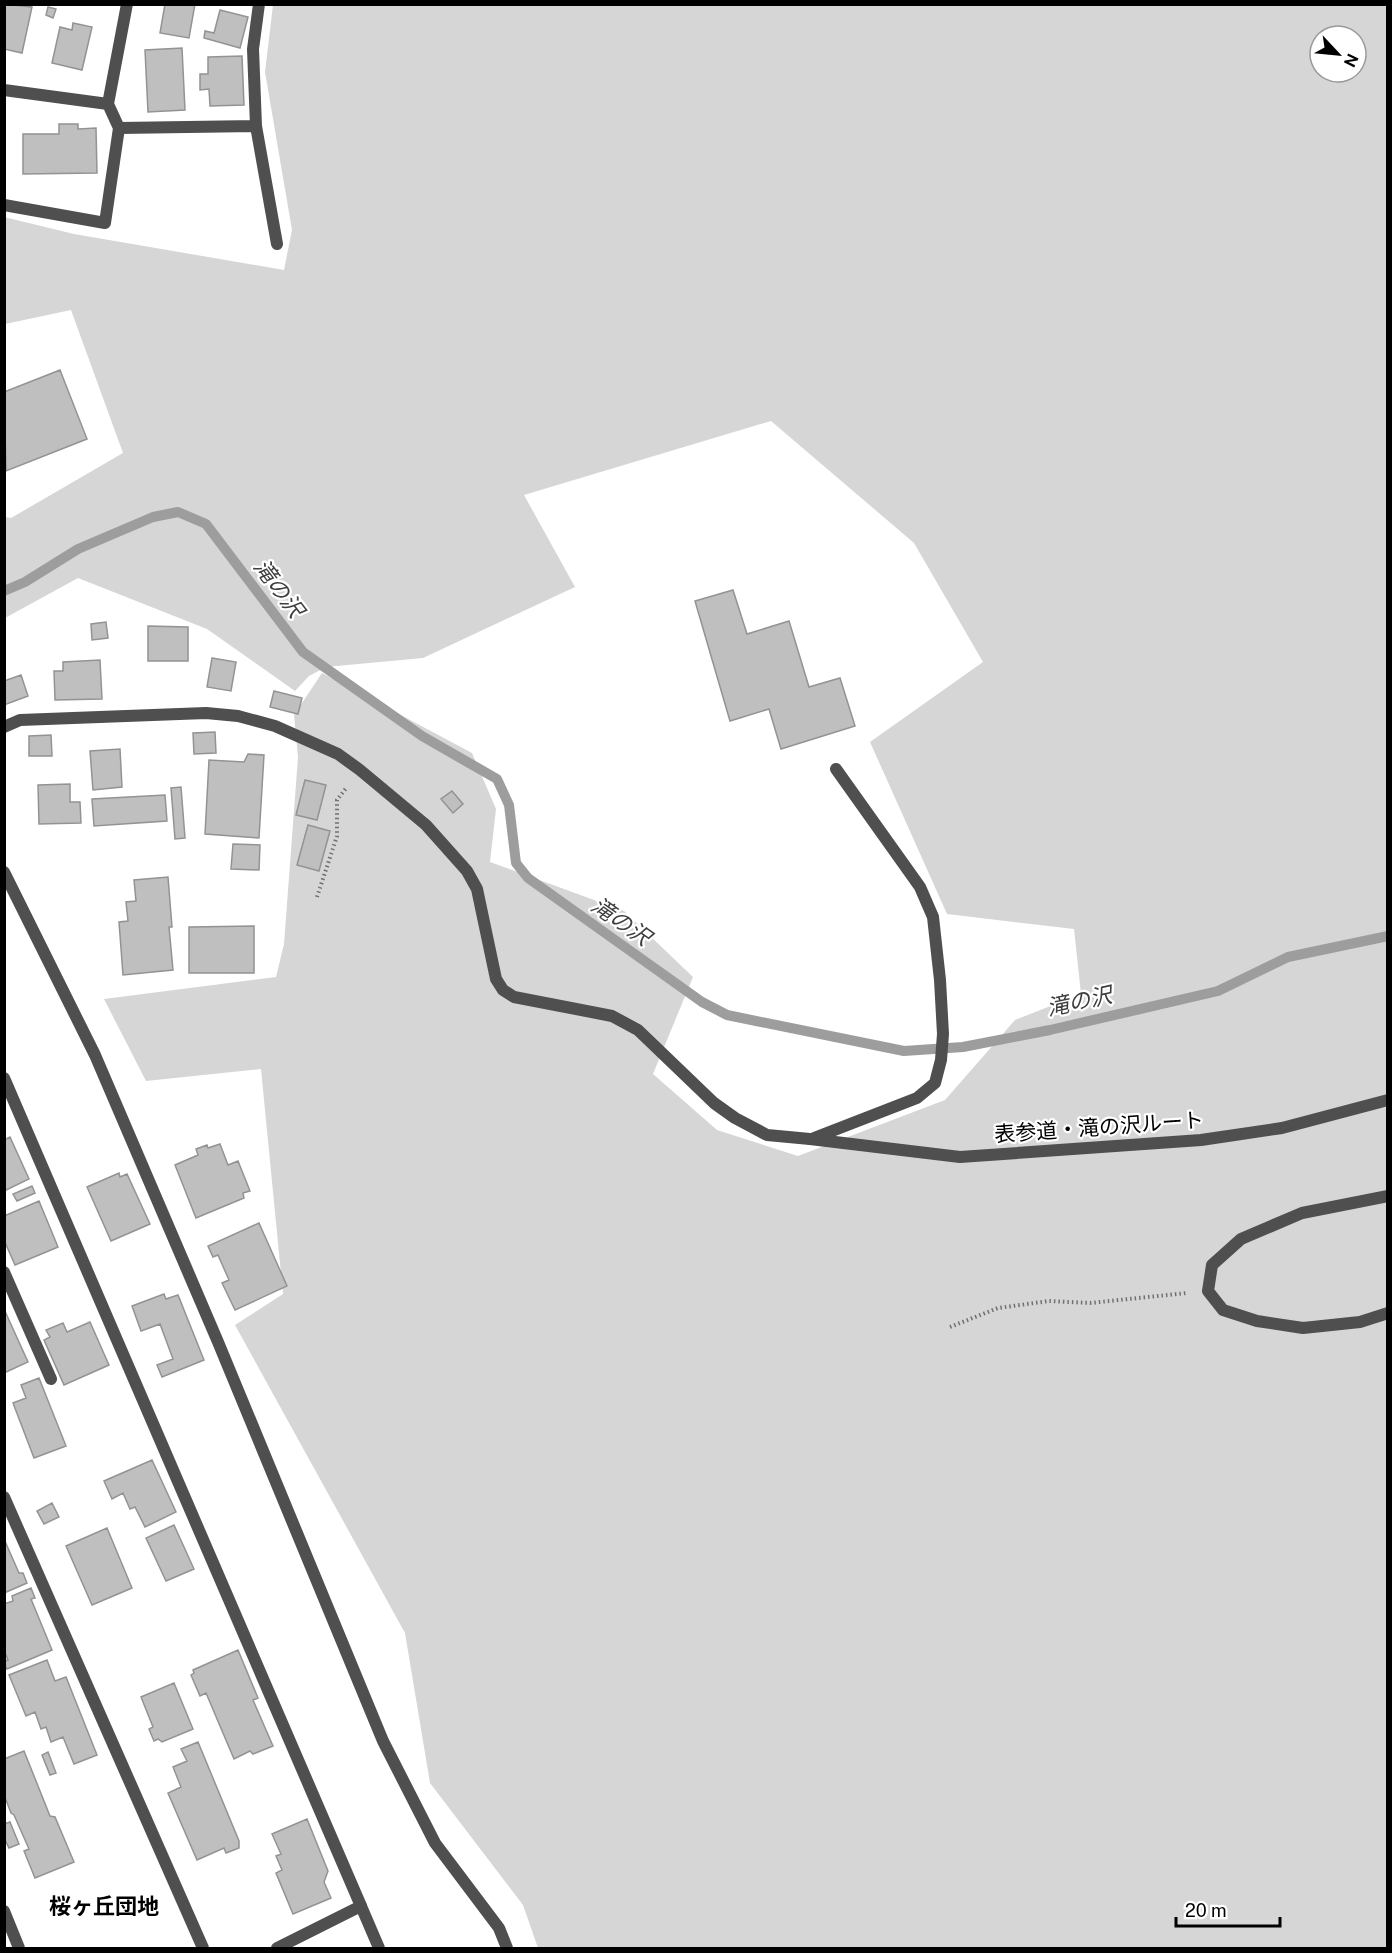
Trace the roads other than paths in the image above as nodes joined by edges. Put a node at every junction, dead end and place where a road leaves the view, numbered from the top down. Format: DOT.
graph roads {
  1 [pos="127,4"];
  2 [pos="259,4"];
  3 [pos="4,90"];
  4 [pos="108,104"];
  5 [pos="256,126"];
  6 [pos="119,128"];
  7 [pos="4,205"];
  8 [pos="277,244"];
  9 [pos="4,727"];
  10 [pos="836,769"];
  11 [pos="4,872"];
  12 [pos="4,1078"];
  13 [pos="1388,1100"];
  14 [pos="810,1139"];
  15 [pos="1388,1196"];
  16 [pos="4,1272"];
  17 [pos="1388,1312"];
  18 [pos="51,1379"];
  19 [pos="4,1497"];
  20 [pos="361,1906"];
  21 [pos="4,1911"];
  22 [pos="20,1948"];
  23 [pos="203,1948"];
  24 [pos="277,1948"];
  25 [pos="379,1948"];
  26 [pos="507,1948"];
  1 -- 4 [label="street"];
  2 -- 5 [label="street"];
  3 -- 4 [label="street"];
  4 -- 6 [label="street"];
  5 -- 6 [label="street"];
  5 -- 8 [label="street"];
  6 -- 7 [label="street"];
  9 -- 14 [label="street, 表参道・滝の沢ルート"];
  10 -- 14 [label="street"];
  11 -- 26 [label="street"];
  12 -- 20 [label="street"];
  13 -- 14 [label="street, 表参道・滝の沢ルート"];
  15 -- 17 [label="street"];
  16 -- 18 [label="street"];
  19 -- 23 [label="street"];
  20 -- 24 [label="street"];
  20 -- 25 [label="street"];
  21 -- 22 [label="street"];
}
